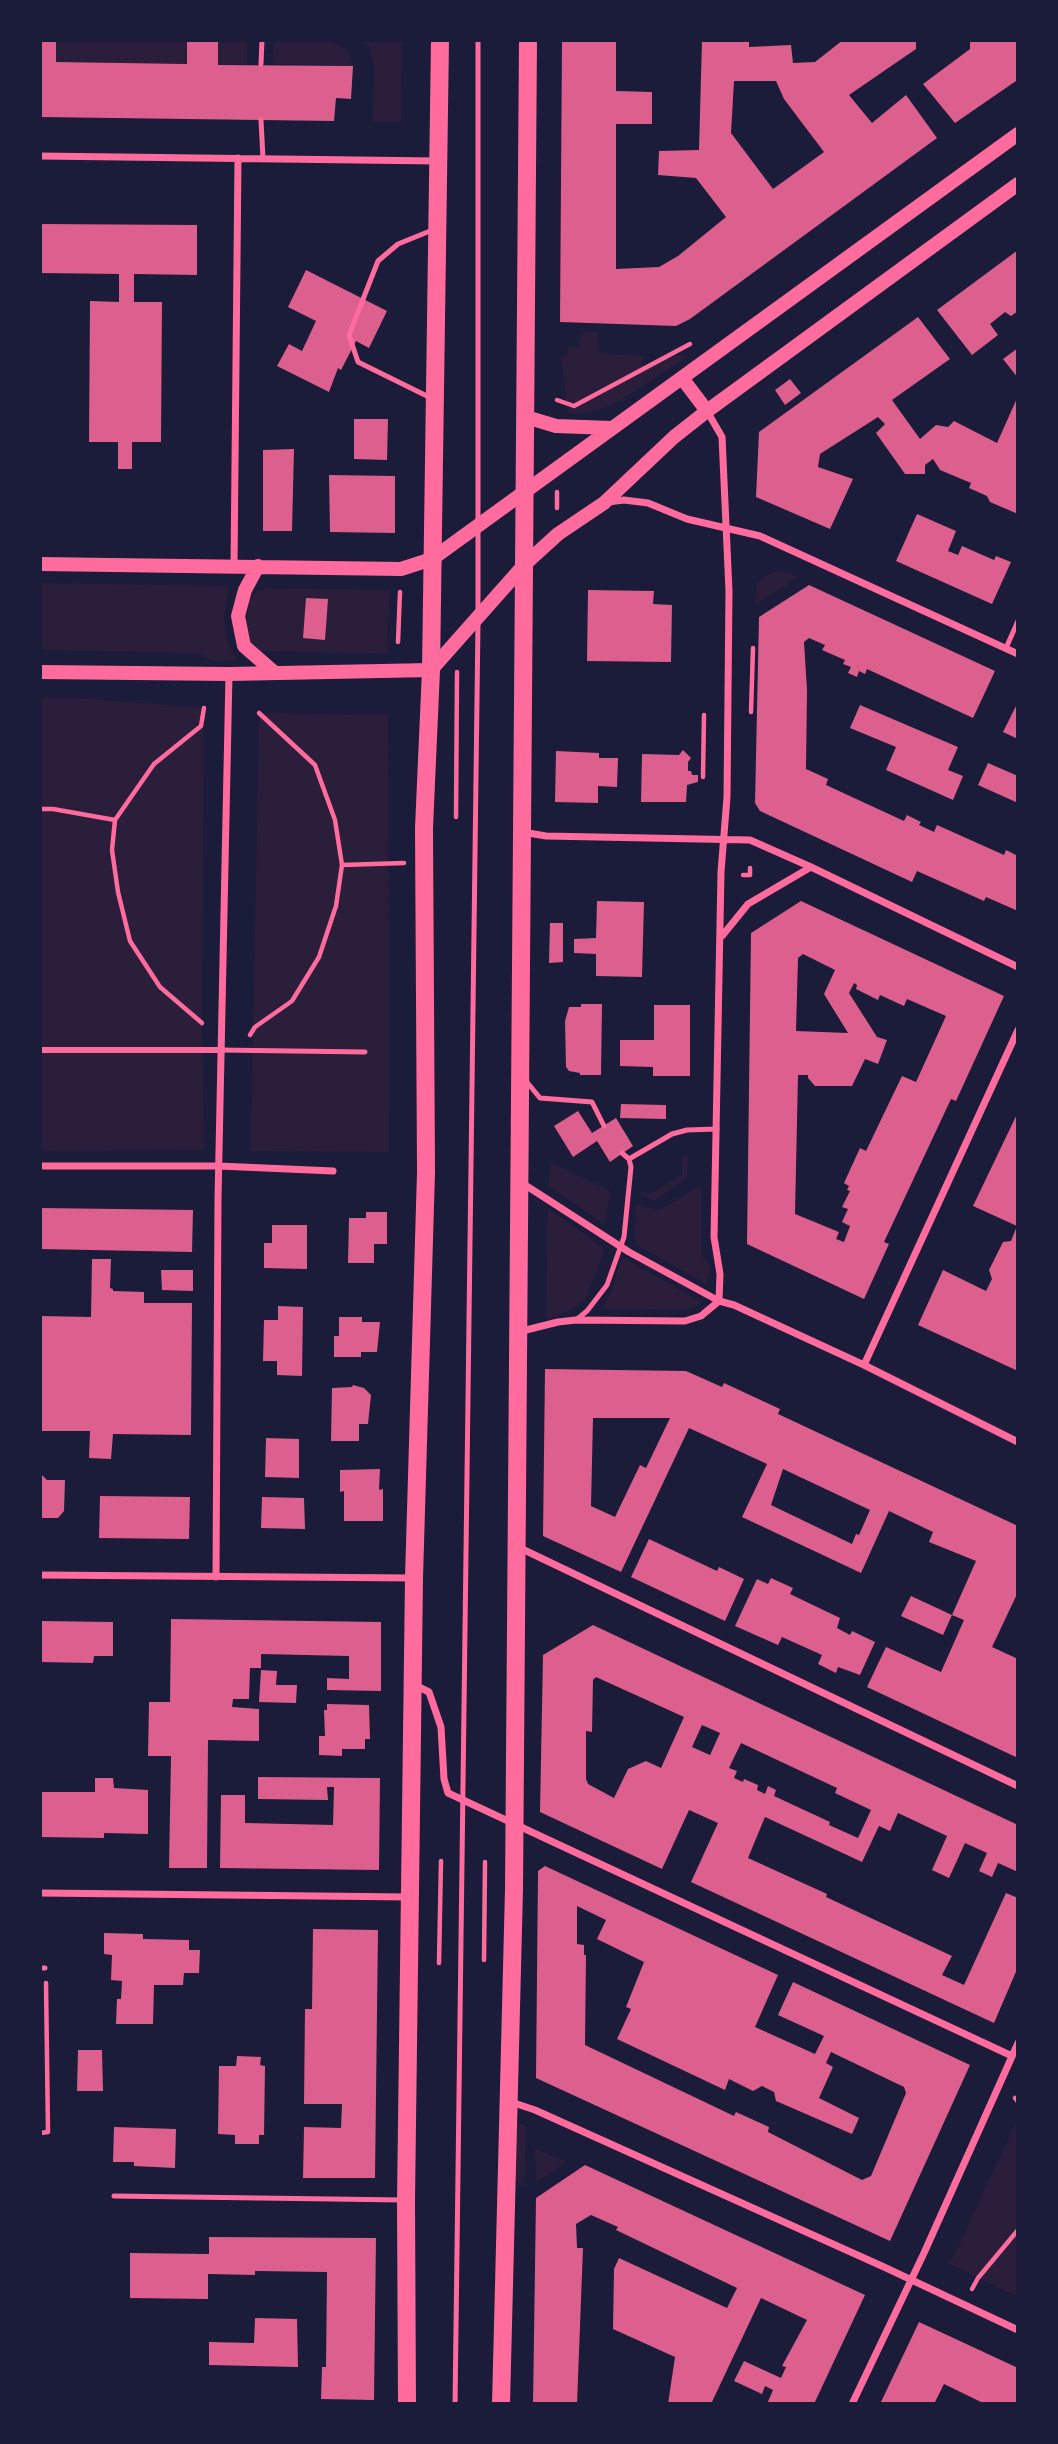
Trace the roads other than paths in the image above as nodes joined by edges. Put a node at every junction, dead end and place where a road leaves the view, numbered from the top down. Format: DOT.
graph roads {
  1 [pos="262,40"];
  2 [pos="440,40"];
  3 [pos="478,40"];
  4 [pos="528,40"];
  5 [pos="261,64"];
  6 [pos="261,120"];
  7 [pos="1018,134"];
  8 [pos="40,156"];
  9 [pos="238,158"];
  10 [pos="263,159"];
  11 [pos="438,161"];
  12 [pos="1018,184"];
  13 [pos="438,228"];
  14 [pos="682,378"];
  15 [pos="434,399"];
  16 [pos="706,411"];
  17 [pos="526,417"];
  18 [pos="611,428"];
  19 [pos="525,491"];
  20 [pos="604,503"];
  21 [pos="479,525"];
  22 [pos="726,528"];
  23 [pos="432,559"];
  24 [pos="40,564"];
  25 [pos="525,564"];
  26 [pos="234,566"];
  27 [pos="258,566"];
  28 [pos="478,617"];
  29 [pos="1018,621"];
  30 [pos="1006,648"];
  31 [pos="1018,654"];
  32 [pos="430,670"];
  33 [pos="40,672"];
  34 [pos="275,673"];
  35 [pos="229,674"];
  36 [pos="521,832"];
  37 [pos="723,839"];
  38 [pos="811,867"];
  39 [pos="721,936"];
  40 [pos="1018,967"];
  41 [pos="1018,1030"];
  42 [pos="40,1050"];
  43 [pos="220,1050"];
  44 [pos="365,1052"];
  45 [pos="519,1069"];
  46 [pos="604,1126"];
  47 [pos="717,1129"];
  48 [pos="622,1153"];
  49 [pos="629,1159"];
  50 [pos="40,1166"];
  51 [pos="219,1166"];
  52 [pos="333,1171"];
  53 [pos="519,1181"];
  54 [pos="621,1247"];
  55 [pos="719,1301"];
  56 [pos="576,1320"];
  57 [pos="517,1333"];
  58 [pos="864,1366"];
  59 [pos="1018,1442"];
  60 [pos="516,1546"];
  61 [pos="40,1575"];
  62 [pos="216,1577"];
  63 [pos="414,1578"];
  64 [pos="414,1684"];
  65 [pos="1018,1786"];
  66 [pos="464,1802"];
  67 [pos="514,1825"];
  68 [pos="40,1893"];
  69 [pos="410,1897"];
  70 [pos="1018,2043"];
  71 [pos="1012,2056"];
  72 [pos="509,2101"];
  73 [pos="114,2196"];
  74 [pos="406,2201"];
  75 [pos="912,2279"];
  76 [pos="1018,2330"];
  77 [pos="407,2404"];
  78 [pos="456,2404"];
  79 [pos="501,2404"];
  80 [pos="852,2404"];
  1 -- 5 [label="lane"];
  2 -- 11 [label="main road"];
  3 -- 21 [label="lane"];
  4 -- 17 [label="main road"];
  6 -- 10 [label="lane"];
  7 -- 14 [label="main road"];
  8 -- 9 [label="street"];
  9 -- 10 [label="street"];
  9 -- 26 [label="street"];
  10 -- 11 [label="street"];
  11 -- 13 [label="main road"];
  12 -- 16 [label="main road"];
  13 -- 15 [label="main road"];
  13 -- 15 [label="lane"];
  14 -- 16 [label="main road"];
  14 -- 18 [label="main road"];
  15 -- 23 [label="main road"];
  16 -- 20 [label="main road"];
  16 -- 22 [label="street"];
  17 -- 18 [label="main road"];
  17 -- 19 [label="main road"];
  18 -- 19 [label="main road"];
  19 -- 21 [label="main road"];
  19 -- 25 [label="main road"];
  20 -- 22 [label="street"];
  20 -- 25 [label="main road"];
  21 -- 23 [label="main road"];
  21 -- 28 [label="lane"];
  22 -- 30 [label="street"];
  22 -- 37 [label="street"];
  23 -- 27 [label="main road"];
  23 -- 32 [label="main road"];
  24 -- 26 [label="main road"];
  25 -- 28 [label="main road"];
  25 -- 36 [label="main road"];
  26 -- 27 [label="main road"];
  27 -- 34 [label="main road"];
  28 -- 32 [label="main road"];
  28 -- 66 [label="lane"];
  29 -- 30 [label="lane"];
  30 -- 31 [label="street"];
  32 -- 34 [label="main road"];
  32 -- 63 [label="main road"];
  33 -- 35 [label="main road"];
  34 -- 35 [label="main road"];
  35 -- 43 [label="street"];
  36 -- 37 [label="street"];
  36 -- 45 [label="main road"];
  37 -- 38 [label="street"];
  37 -- 39 [label="street"];
  38 -- 39 [label="street"];
  38 -- 40 [label="street"];
  39 -- 47 [label="street"];
  41 -- 58 [label="street"];
  42 -- 43 [label="street"];
  43 -- 44 [label="lane"];
  43 -- 51 [label="street"];
  45 -- 46 [label="lane"];
  45 -- 53 [label="main road"];
  47 -- 49 [label="lane"];
  47 -- 55 [label="street"];
  48 -- 49 [label="lane"];
  49 -- 54 [label="lane"];
  50 -- 51 [label="street"];
  51 -- 52 [label="street"];
  51 -- 62 [label="street"];
  53 -- 54 [label="street"];
  53 -- 57 [label="main road"];
  54 -- 55 [label="street"];
  54 -- 56 [label="lane"];
  55 -- 56 [label="street"];
  55 -- 58 [label="street"];
  56 -- 57 [label="street"];
  57 -- 60 [label="main road"];
  58 -- 59 [label="street"];
  60 -- 65 [label="street"];
  60 -- 67 [label="main road"];
  61 -- 62 [label="street"];
  62 -- 63 [label="street"];
  63 -- 64 [label="main road"];
  64 -- 66 [label="street"];
  64 -- 69 [label="main road"];
  66 -- 67 [label="street"];
  66 -- 78 [label="lane"];
  67 -- 71 [label="street"];
  67 -- 72 [label="main road"];
  68 -- 69 [label="street"];
  69 -- 74 [label="main road"];
  70 -- 71 [label="street"];
  71 -- 75 [label="street"];
  72 -- 75 [label="street"];
  72 -- 79 [label="main road"];
  73 -- 74 [label="lane"];
  74 -- 77 [label="main road"];
  75 -- 76 [label="street"];
  75 -- 80 [label="street"];
}
